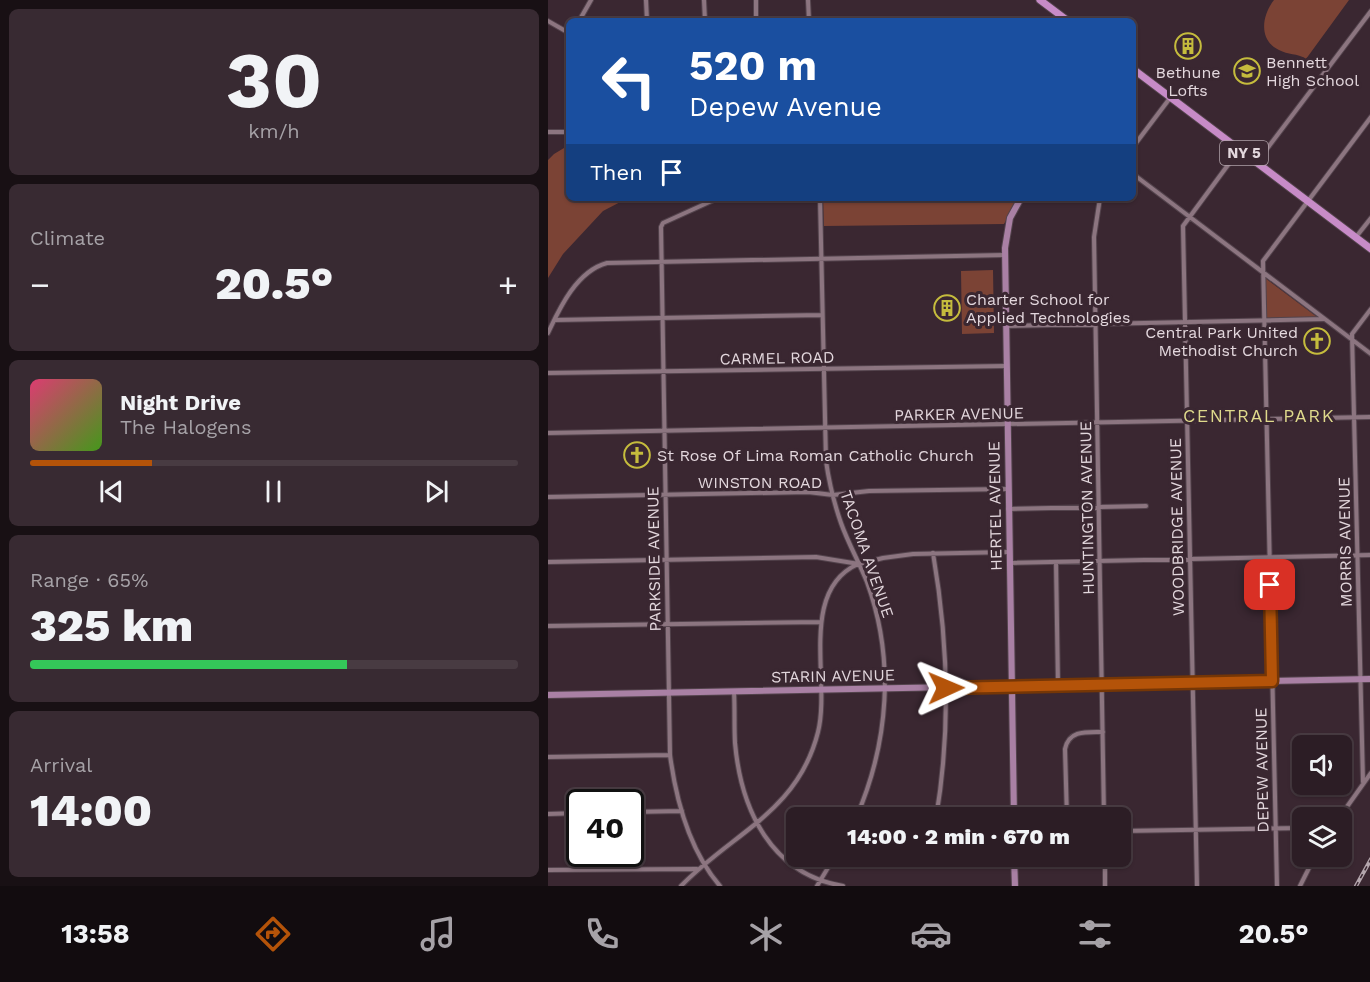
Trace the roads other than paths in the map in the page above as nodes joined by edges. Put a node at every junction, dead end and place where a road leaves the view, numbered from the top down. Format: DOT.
graph roads {
  1 [pos="591,0"];
  2 [pos="646,0"];
  3 [pos="704,0"];
  4 [pos="756,0"];
  5 [pos="809,0"];
  6 [pos="1040,0"];
  7 [pos="1370,11"];
  8 [pos="582,18"];
  9 [pos="647,18"];
  10 [pos="705,18"];
  11 [pos="756,18"];
  12 [pos="809,18"];
  13 [pos="1064,18"];
  14 [pos="548,21"];
  15 [pos="566,31"];
  16 [pos="1136,71"];
  17 [pos="1170,97"];
  18 [pos="1370,117"];
  19 [pos="548,132"];
  20 [pos="566,132"];
  21 [pos="1136,143"];
  22 [pos="1240,150"];
  23 [pos="1257,163"];
  24 [pos="1136,176"];
  25 [pos="711,201"];
  26 [pos="820,201"];
  27 [pos="1020,201"];
  28 [pos="1099,201"];
  29 [pos="1308,201"];
  30 [pos="1189,217"];
  31 [pos="1370,219"];
  32 [pos="1356,238"];
  33 [pos="1370,249"];
  34 [pos="1005,255"];
  35 [pos="822,259"];
  36 [pos="661,261"];
  37 [pos="1263,273"];
  38 [pos="1370,309"];
  39 [pos="822,315"];
  40 [pos="662,318"];
  41 [pos="1324,319"];
  42 [pos="555,320"];
  43 [pos="1264,321"];
  44 [pos="1185,322"];
  45 [pos="1096,324"];
  46 [pos="1006,326"];
  47 [pos="548,333"];
  48 [pos="1352,340"];
  49 [pos="1370,354"];
  50 [pos="1006,366"];
  51 [pos="824,369"];
  52 [pos="663,372"];
  53 [pos="548,373"];
  54 [pos="1370,417"];
  55 [pos="1354,418"];
  56 [pos="1267,419"];
  57 [pos="1187,421"];
  58 [pos="1099,423"];
  59 [pos="1007,425"];
  60 [pos="825,428"];
  61 [pos="664,431"];
  62 [pos="548,433"];
  63 [pos="1008,489"];
  64 [pos="665,495"];
  65 [pos="833,495"];
  66 [pos="548,497"];
  67 [pos="1145,506"];
  68 [pos="1099,507"];
  69 [pos="1008,509"];
  70 [pos="1009,552"];
  71 [pos="933,553"];
  72 [pos="1357,555"];
  73 [pos="1370,555"];
  74 [pos="1270,557"];
  75 [pos="1190,559"];
  76 [pos="666,560"];
  77 [pos="548,561"];
  78 [pos="1100,561"];
  79 [pos="1056,562"];
  80 [pos="1009,563"];
  81 [pos="859,564"];
  82 [pos="821,622"];
  83 [pos="667,624"];
  84 [pos="548,626"];
  85 [pos="1360,679"];
  86 [pos="1370,679"];
  87 [pos="1272,681"];
  88 [pos="1192,683"];
  89 [pos="1102,685"];
  90 [pos="1011,686"];
  91 [pos="1058,686"];
  92 [pos="946,688"];
  93 [pos="886,689"];
  94 [pos="822,690"];
  95 [pos="734,692"];
  96 [pos="668,693"];
  97 [pos="548,694"];
  98 [pos="1103,732"];
  99 [pos="670,754"];
  100 [pos="548,757"];
  101 [pos="1370,773"];
  102 [pos="1363,782"];
  103 [pos="860,807"];
  104 [pos="937,807"];
  105 [pos="1014,807"];
  106 [pos="1067,807"];
  107 [pos="1104,807"];
  108 [pos="1346,807"];
  109 [pos="682,811"];
  110 [pos="644,812"];
  111 [pos="566,813"];
  112 [pos="548,814"];
  113 [pos="757,823"];
  114 [pos="1276,828"];
  115 [pos="1292,828"];
  116 [pos="1196,830"];
  117 [pos="1131,831"];
  118 [pos="704,863"];
  119 [pos="829,867"];
  120 [pos="1014,867"];
  121 [pos="1105,867"];
  122 [pos="1310,867"];
  123 [pos="698,869"];
  124 [pos="548,870"];
  125 [pos="821,880"];
  126 [pos="680,886"];
  127 [pos="720,886"];
  128 [pos="817,886"];
  129 [pos="843,886"];
  130 [pos="1015,886"];
  131 [pos="1105,886"];
  132 [pos="1197,886"];
  133 [pos="1277,886"];
  134 [pos="1300,886"];
  1 -- 8 [label="street"];
  2 -- 9 [label="street"];
  3 -- 10 [label="street"];
  4 -- 11 [label="street"];
  5 -- 12 [label="street"];
  6 -- 13 [label="main road"];
  7 -- 23 [label="street"];
  14 -- 15 [label="street"];
  16 -- 17 [label="main road, NY 5"];
  17 -- 21 [label="street"];
  17 -- 22 [label="main road, NY 5"];
  18 -- 29 [label="street, DEPEW AVENUE"];
  19 -- 20 [label="street"];
  22 -- 23 [label="main road, NY 5"];
  22 -- 30 [label="street, WOODBRIDGE AVENUE"];
  23 -- 29 [label="main road, NY 5"];
  24 -- 30 [label="street"];
  25 -- 36 [label="street, PARKSIDE AVENUE"];
  26 -- 35 [label="street, TACOMA AVENUE"];
  27 -- 34 [label="street, HERTEL AVENUE"];
  28 -- 45 [label="street, HUNTINGTON AVENUE"];
  29 -- 32 [label="main road, NY 5"];
  29 -- 37 [label="street, DEPEW AVENUE"];
  30 -- 37 [label="street"];
  30 -- 44 [label="street, WOODBRIDGE AVENUE"];
  31 -- 32 [label="street"];
  32 -- 33 [label="main road, NY 5"];
  34 -- 35 [label="street"];
  34 -- 46 [label="street, HERTEL AVENUE"];
  35 -- 36 [label="street"];
  35 -- 39 [label="street, TACOMA AVENUE"];
  36 -- 40 [label="street, PARKSIDE AVENUE"];
  36 -- 42 [label="street"];
  37 -- 41 [label="street"];
  37 -- 43 [label="street, DEPEW AVENUE"];
  38 -- 48 [label="street"];
  39 -- 40 [label="street"];
  39 -- 51 [label="street, TACOMA AVENUE"];
  40 -- 42 [label="street"];
  40 -- 52 [label="street, PARKSIDE AVENUE"];
  41 -- 43 [label="street"];
  41 -- 48 [label="street"];
  42 -- 47 [label="street"];
  43 -- 44 [label="street"];
  43 -- 56 [label="street, DEPEW AVENUE"];
  44 -- 45 [label="street"];
  44 -- 57 [label="street, WOODBRIDGE AVENUE"];
  45 -- 46 [label="street"];
  45 -- 58 [label="street, HUNTINGTON AVENUE"];
  46 -- 50 [label="street, HERTEL AVENUE"];
  48 -- 49 [label="street"];
  48 -- 55 [label="street, MORRIS AVENUE"];
  50 -- 51 [label="street, CARMEL ROAD"];
  50 -- 59 [label="street, HERTEL AVENUE"];
  51 -- 52 [label="street, CARMEL ROAD"];
  51 -- 60 [label="street, TACOMA AVENUE"];
  52 -- 53 [label="street, CARMEL ROAD"];
  52 -- 61 [label="street, PARKSIDE AVENUE"];
  54 -- 55 [label="street, PARKER AVENUE"];
  55 -- 56 [label="street, PARKER AVENUE"];
  55 -- 72 [label="street, MORRIS AVENUE"];
  56 -- 57 [label="street, PARKER AVENUE"];
  56 -- 74 [label="street, DEPEW AVENUE"];
  57 -- 58 [label="street, PARKER AVENUE"];
  57 -- 75 [label="street, WOODBRIDGE AVENUE"];
  58 -- 59 [label="street, PARKER AVENUE"];
  58 -- 68 [label="street, HUNTINGTON AVENUE"];
  59 -- 60 [label="street, PARKER AVENUE"];
  59 -- 63 [label="street, HERTEL AVENUE"];
  60 -- 61 [label="street, PARKER AVENUE"];
  60 -- 65 [label="street, TACOMA AVENUE"];
  61 -- 62 [label="street, PARKER AVENUE"];
  61 -- 64 [label="street, PARKSIDE AVENUE"];
  63 -- 65 [label="street, WINSTON ROAD"];
  63 -- 69 [label="street, HERTEL AVENUE"];
  64 -- 65 [label="street, WINSTON ROAD"];
  64 -- 66 [label="street, WINSTON ROAD"];
  64 -- 76 [label="street, PARKSIDE AVENUE"];
  65 -- 81 [label="street, TACOMA AVENUE"];
  67 -- 68 [label="street"];
  68 -- 69 [label="street"];
  68 -- 78 [label="street, HUNTINGTON AVENUE"];
  69 -- 70 [label="street, HERTEL AVENUE"];
  70 -- 71 [label="street"];
  70 -- 80 [label="street, HERTEL AVENUE"];
  71 -- 81 [label="street"];
  71 -- 92 [label="street"];
  72 -- 73 [label="street"];
  72 -- 74 [label="street"];
  72 -- 85 [label="street, MORRIS AVENUE"];
  74 -- 75 [label="street"];
  74 -- 87 [label="street, DEPEW AVENUE"];
  75 -- 78 [label="street"];
  75 -- 88 [label="street, WOODBRIDGE AVENUE"];
  76 -- 77 [label="street"];
  76 -- 81 [label="street"];
  76 -- 83 [label="street, PARKSIDE AVENUE"];
  78 -- 79 [label="street"];
  78 -- 89 [label="street, HUNTINGTON AVENUE"];
  79 -- 80 [label="street"];
  79 -- 91 [label="street"];
  80 -- 90 [label="street, HERTEL AVENUE"];
  81 -- 82 [label="street"];
  81 -- 93 [label="street, TACOMA AVENUE"];
  82 -- 83 [label="street"];
  82 -- 94 [label="street"];
  83 -- 84 [label="street"];
  83 -- 96 [label="street, PARKSIDE AVENUE"];
  85 -- 86 [label="street, STARIN AVENUE"];
  85 -- 87 [label="street, STARIN AVENUE"];
  85 -- 102 [label="street, MORRIS AVENUE"];
  87 -- 88 [label="street, STARIN AVENUE"];
  87 -- 114 [label="street, DEPEW AVENUE"];
  88 -- 89 [label="street, STARIN AVENUE"];
  88 -- 116 [label="street, WOODBRIDGE AVENUE"];
  89 -- 91 [label="street, STARIN AVENUE"];
  89 -- 98 [label="street, HUNTINGTON AVENUE"];
  90 -- 91 [label="street, STARIN AVENUE"];
  90 -- 92 [label="street, STARIN AVENUE"];
  90 -- 105 [label="street, HERTEL AVENUE"];
  92 -- 93 [label="street, STARIN AVENUE"];
  92 -- 104 [label="street"];
  93 -- 94 [label="street, STARIN AVENUE"];
  93 -- 103 [label="street, TACOMA AVENUE"];
  94 -- 95 [label="street, STARIN AVENUE"];
  94 -- 113 [label="street"];
  95 -- 96 [label="street, STARIN AVENUE"];
  95 -- 113 [label="street"];
  96 -- 97 [label="street, STARIN AVENUE"];
  96 -- 99 [label="street, PARKSIDE AVENUE"];
  98 -- 106 [label="street"];
  98 -- 107 [label="street, HUNTINGTON AVENUE"];
  99 -- 100 [label="street"];
  99 -- 109 [label="street, PARKSIDE AVENUE"];
  101 -- 102 [label="street"];
  102 -- 108 [label="street"];
  109 -- 110 [label="street"];
  109 -- 118 [label="street, PARKSIDE AVENUE"];
  111 -- 112 [label="street"];
  113 -- 118 [label="street"];
  113 -- 125 [label="street"];
  114 -- 115 [label="street"];
  114 -- 116 [label="street"];
  114 -- 133 [label="street, DEPEW AVENUE"];
  116 -- 117 [label="street"];
  116 -- 132 [label="street, WOODBRIDGE AVENUE"];
  118 -- 123 [label="street"];
  118 -- 127 [label="street, PARKSIDE AVENUE"];
  119 -- 125 [label="street"];
  120 -- 130 [label="street"];
  121 -- 131 [label="street"];
  122 -- 134 [label="street"];
  123 -- 124 [label="street"];
  123 -- 126 [label="street"];
  125 -- 128 [label="street"];
  125 -- 129 [label="street"];
}
